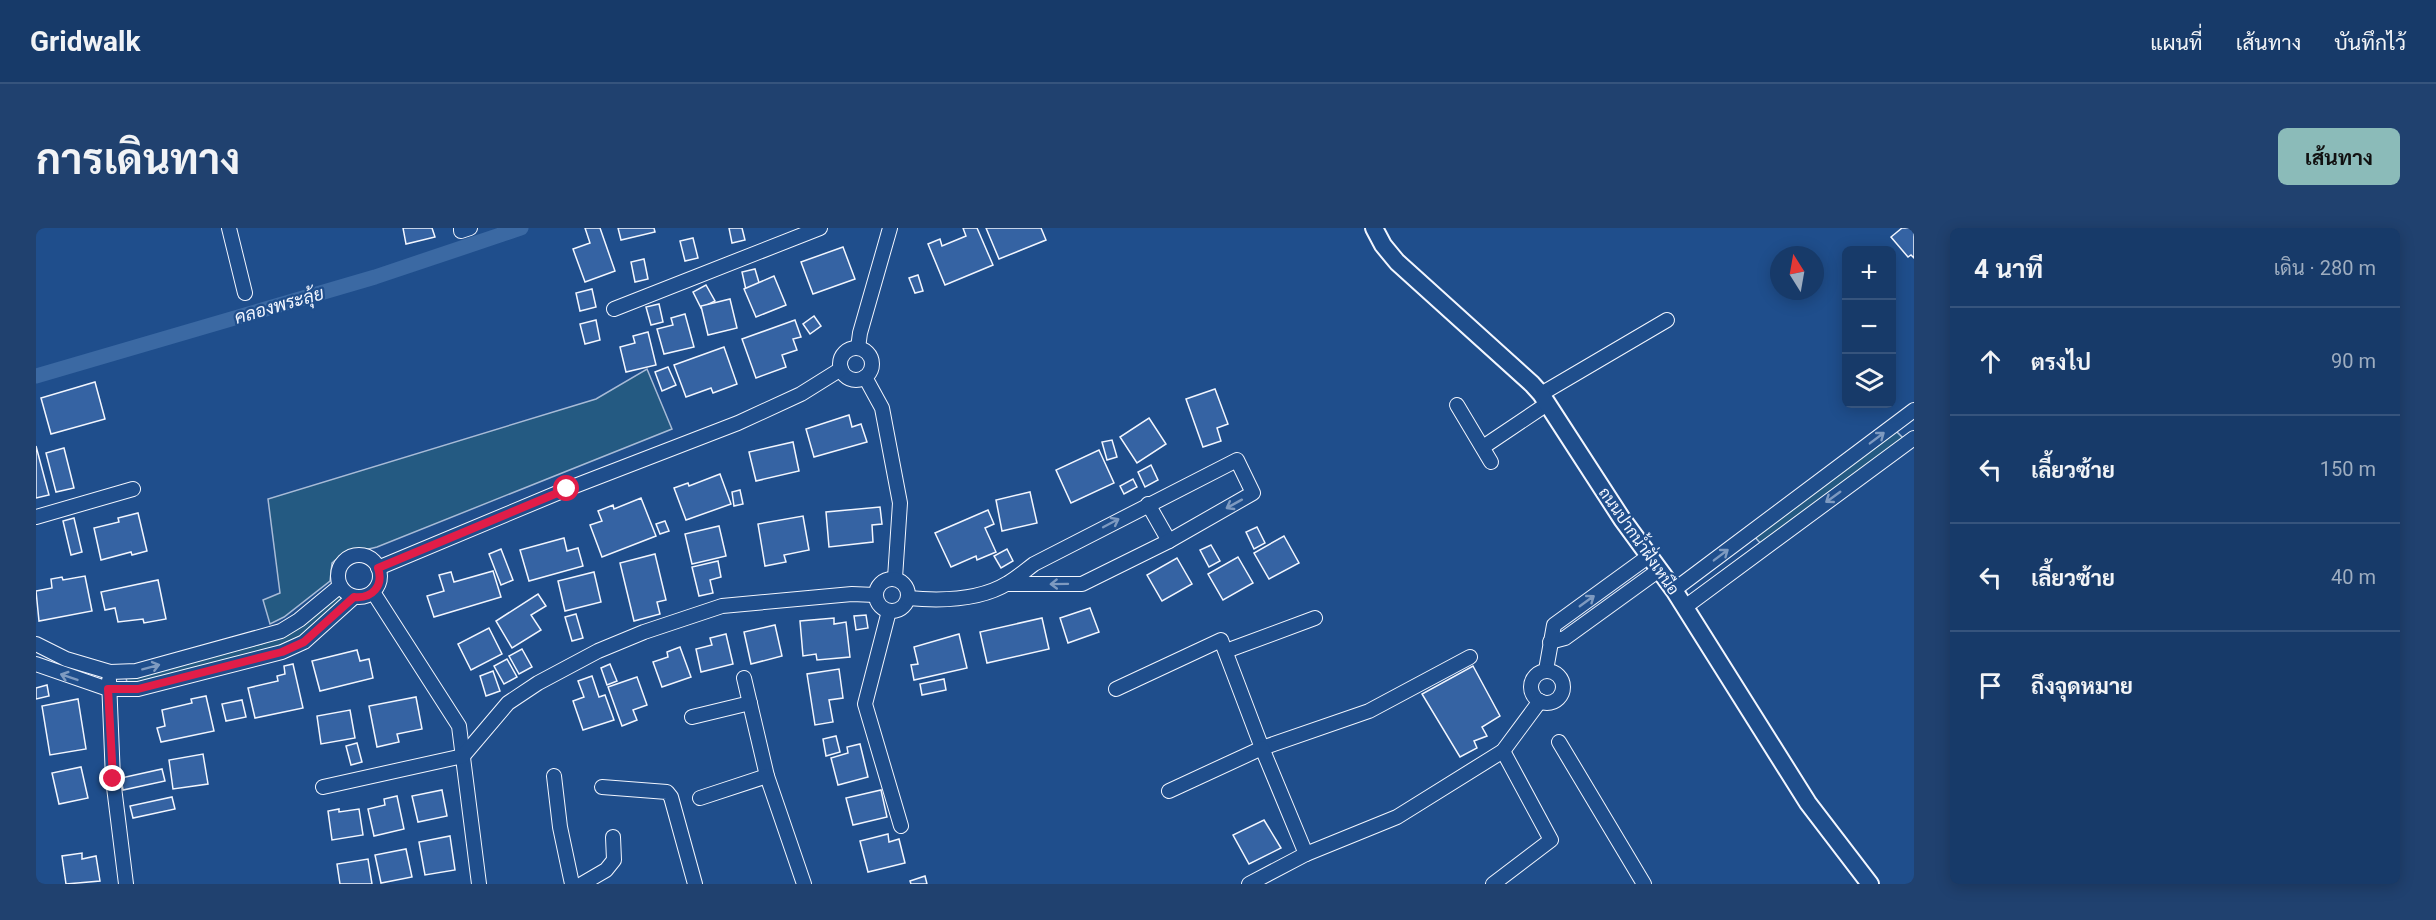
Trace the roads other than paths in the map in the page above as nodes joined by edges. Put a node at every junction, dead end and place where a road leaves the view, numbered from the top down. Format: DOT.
graph roads {
  1 [pos="229,228"];
  2 [pos="460,228"];
  3 [pos="470,228"];
  4 [pos="820,228"];
  5 [pos="890,228"];
  6 [pos="1374,228"];
  7 [pos="245,293"];
  8 [pos="614,309"];
  9 [pos="1666,320"];
  10 [pos="858,348"];
  11 [pos="841,369"];
  12 [pos="865,376"];
  13 [pos="1544,399"];
  14 [pos="1457,405"];
  15 [pos="1909,414"];
  16 [pos="1914,430"];
  17 [pos="1914,438"];
  18 [pos="1483,447"];
  19 [pos="1491,462"];
  20 [pos="133,489"];
  21 [pos="1148,504"];
  22 [pos="36,517"];
  23 [pos="1169,541"];
  24 [pos="1649,556"];
  25 [pos="378,568"];
  26 [pos="1659,570"];
  27 [pos="895,579"];
  28 [pos="1007,584"];
  29 [pos="340,586"];
  30 [pos="1674,590"];
  31 [pos="373,592"];
  32 [pos="875,595"];
  33 [pos="354,597"];
  34 [pos="908,598"];
  35 [pos="1685,607"];
  36 [pos="889,611"];
  37 [pos="1315,618"];
  38 [pos="1550,642"];
  39 [pos="36,644"];
  40 [pos="1226,651"];
  41 [pos="1470,657"];
  42 [pos="36,664"];
  43 [pos="1546,670"];
  44 [pos="110,672"];
  45 [pos="744,678"];
  46 [pos="1116,688"];
  47 [pos="108,689"];
  48 [pos="1540,701"];
  49 [pos="750,703"];
  50 [pos="692,717"];
  51 [pos="1559,742"];
  52 [pos="1262,748"];
  53 [pos="1503,751"];
  54 [pos="463,756"];
  55 [pos="767,776"];
  56 [pos="554,777"];
  57 [pos="323,787"];
  58 [pos="602,787"];
  59 [pos="1169,791"];
  60 [pos="700,798"];
  61 [pos="901,826"];
  62 [pos="613,837"];
  63 [pos="1306,854"];
  64 [pos="126,884"];
  65 [pos="479,884"];
  66 [pos="572,884"];
  67 [pos="582,884"];
  68 [pos="695,884"];
  69 [pos="804,884"];
  70 [pos="1249,884"];
  71 [pos="1493,884"];
  72 [pos="1644,884"];
  73 [pos="1870,884"];
  1 -- 7 [label="street"];
  2 -- 3 [label="street"];
  4 -- 8 [label="street"];
  5 -- 10 [label="street"];
  6 -- 13 [label="street, ถนนปากน้ำฝั่งเหนือ"];
  9 -- 13 [label="street"];
  10 -- 11 [label="street"];
  10 -- 12 [label="street"];
  11 -- 12 [label="street"];
  11 -- 25 [label="street"];
  12 -- 27 [label="street"];
  13 -- 18 [label="street"];
  13 -- 24 [label="street, ถนนปากน้ำฝั่งเหนือ"];
  14 -- 18 [label="street"];
  15 -- 16 [label="street"];
  30 -- 15 [label="street, one-way"];
  17 -- 35 [label="street, one-way"];
  18 -- 19 [label="street"];
  20 -- 22 [label="street"];
  21 -- 23 [label="street"];
  21 -- 23 [label="street, one-way"];
  28 -- 21 [label="street, one-way"];
  23 -- 28 [label="street, one-way"];
  24 -- 26 [label="street, ถนนปากน้ำฝั่งเหนือ"];
  38 -- 24 [label="street, one-way"];
  25 -- 29 [label="street"];
  25 -- 31 [label="street"];
  26 -- 30 [label="street, ถนนปากน้ำฝั่งเหนือ"];
  26 -- 38 [label="street"];
  27 -- 32 [label="street"];
  27 -- 34 [label="street"];
  28 -- 34 [label="street"];
  29 -- 33 [label="street"];
  44 -- 29 [label="street, one-way"];
  30 -- 35 [label="street, ถนนปากน้ำฝั่งเหนือ"];
  31 -- 33 [label="street"];
  31 -- 54 [label="street"];
  32 -- 36 [label="street"];
  32 -- 54 [label="street"];
  33 -- 47 [label="street"];
  34 -- 36 [label="street"];
  35 -- 73 [label="street, ถนนปากน้ำฝั่งเหนือ"];
  36 -- 61 [label="street"];
  37 -- 40 [label="street"];
  38 -- 43 [label="street"];
  39 -- 44 [label="street"];
  40 -- 46 [label="street"];
  40 -- 52 [label="street"];
  41 -- 52 [label="street"];
  47 -- 42 [label="street, one-way"];
  43 -- 48 [label="street"];
  43 -- 48 [label="street"];
  44 -- 47 [label="street"];
  45 -- 49 [label="street"];
  47 -- 64 [label="street"];
  48 -- 53 [label="street"];
  49 -- 50 [label="street"];
  49 -- 55 [label="street"];
  51 -- 72 [label="street"];
  52 -- 59 [label="street"];
  52 -- 63 [label="street"];
  53 -- 63 [label="street"];
  53 -- 71 [label="street"];
  54 -- 57 [label="street"];
  54 -- 65 [label="street"];
  55 -- 60 [label="street"];
  55 -- 69 [label="street"];
  56 -- 66 [label="street"];
  58 -- 68 [label="street"];
  62 -- 67 [label="street"];
  63 -- 70 [label="street"];
}
